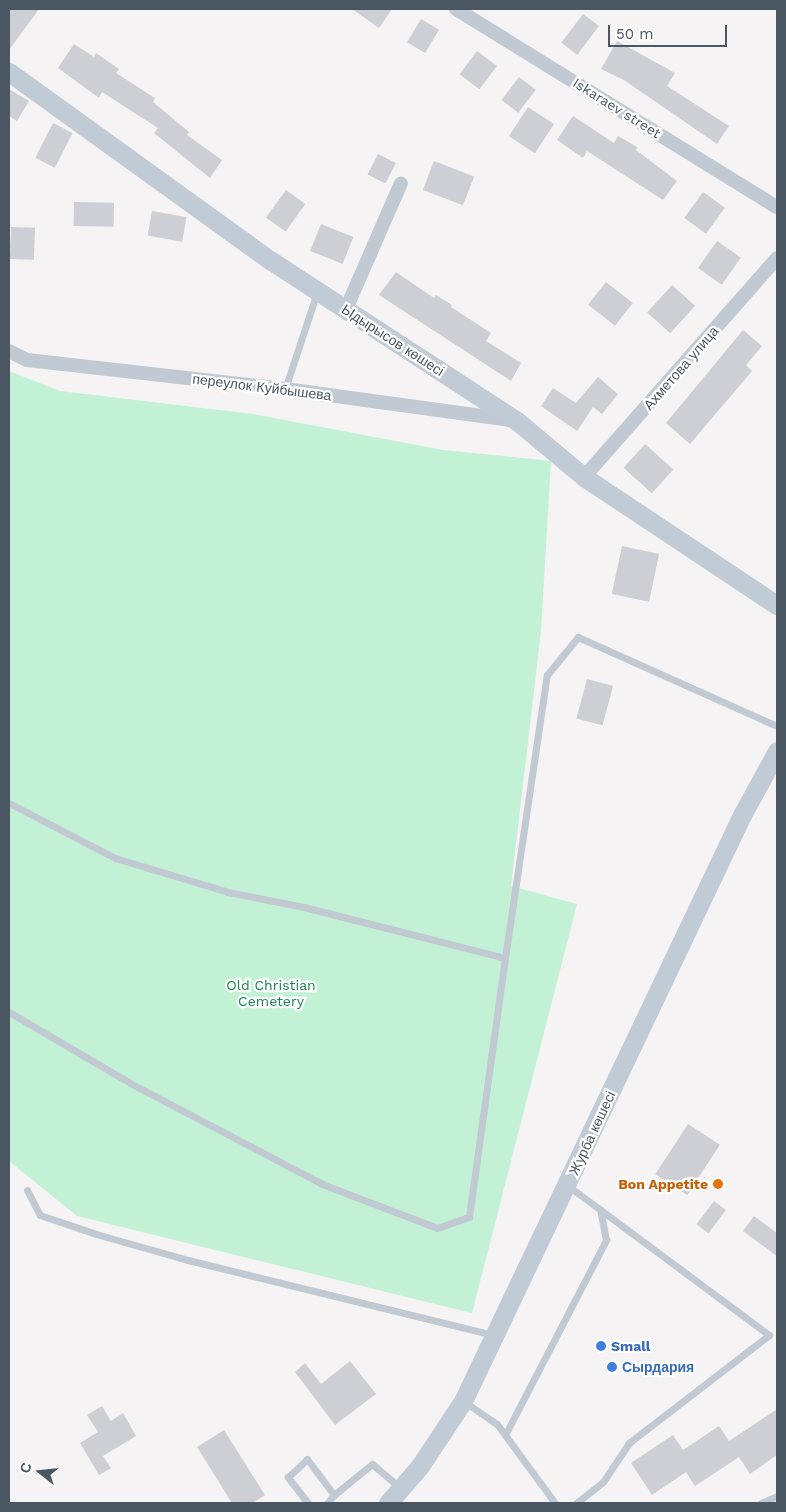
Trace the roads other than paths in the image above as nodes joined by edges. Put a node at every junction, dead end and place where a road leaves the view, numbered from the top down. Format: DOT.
graph roads {
  1 [pos="463,11"];
  2 [pos="9,72"];
  3 [pos="401,183"];
  4 [pos="777,207"];
  5 [pos="777,258"];
  6 [pos="318,291"];
  7 [pos="346,309"];
  8 [pos="9,351"];
  9 [pos="285,389"];
  10 [pos="517,421"];
  11 [pos="584,478"];
  12 [pos="777,605"];
  13 [pos="777,726"];
  14 [pos="777,751"];
  15 [pos="9,804"];
  16 [pos="505,958"];
  17 [pos="9,1012"];
  18 [pos="567,1185"];
  19 [pos="27,1190"];
  20 [pos="600,1210"];
  21 [pos="495,1336"];
  22 [pos="462,1400"];
  23 [pos="505,1435"];
  24 [pos="400,1489"];
  25 [pos="334,1495"];
  26 [pos="777,1496"];
  27 [pos="308,1503"];
  28 [pos="327,1503"];
  29 [pos="388,1503"];
  30 [pos="555,1503"];
  31 [pos="576,1503"];
  32 [pos="761,1503"];
  1 -- 4 [label="street, Iskaraev street"];
  2 -- 6 [label="street, Ыдырысов көшесі"];
  3 -- 7 [label="street"];
  5 -- 11 [label="street, Ахметова улица"];
  6 -- 7 [label="street, Ыдырысов көшесі"];
  6 -- 9 [label="lane"];
  7 -- 10 [label="street, Ыдырысов көшесі"];
  8 -- 9 [label="street, переулок Куйбышева"];
  9 -- 10 [label="street, переулок Куйбышева"];
  10 -- 11 [label="street, Ыдырысов көшесі"];
  11 -- 12 [label="street, Ыдырысов көшесі"];
  13 -- 16 [label="lane"];
  14 -- 18 [label="street, Журба көшесі"];
  15 -- 16 [label="lane"];
  16 -- 17 [label="lane"];
  18 -- 20 [label="lane"];
  18 -- 21 [label="street, Журба көшесі"];
  19 -- 21 [label="lane"];
  20 -- 23 [label="lane"];
  20 -- 31 [label="lane"];
  21 -- 22 [label="street, Журба көшесі"];
  22 -- 23 [label="lane"];
  22 -- 24 [label="street, Журба көшесі"];
  23 -- 30 [label="lane"];
  24 -- 25 [label="lane"];
  24 -- 29 [label="street, Журба көшесі"];
  25 -- 27 [label="lane"];
  25 -- 28 [label="lane"];
  26 -- 32 [label="lane"];
}
